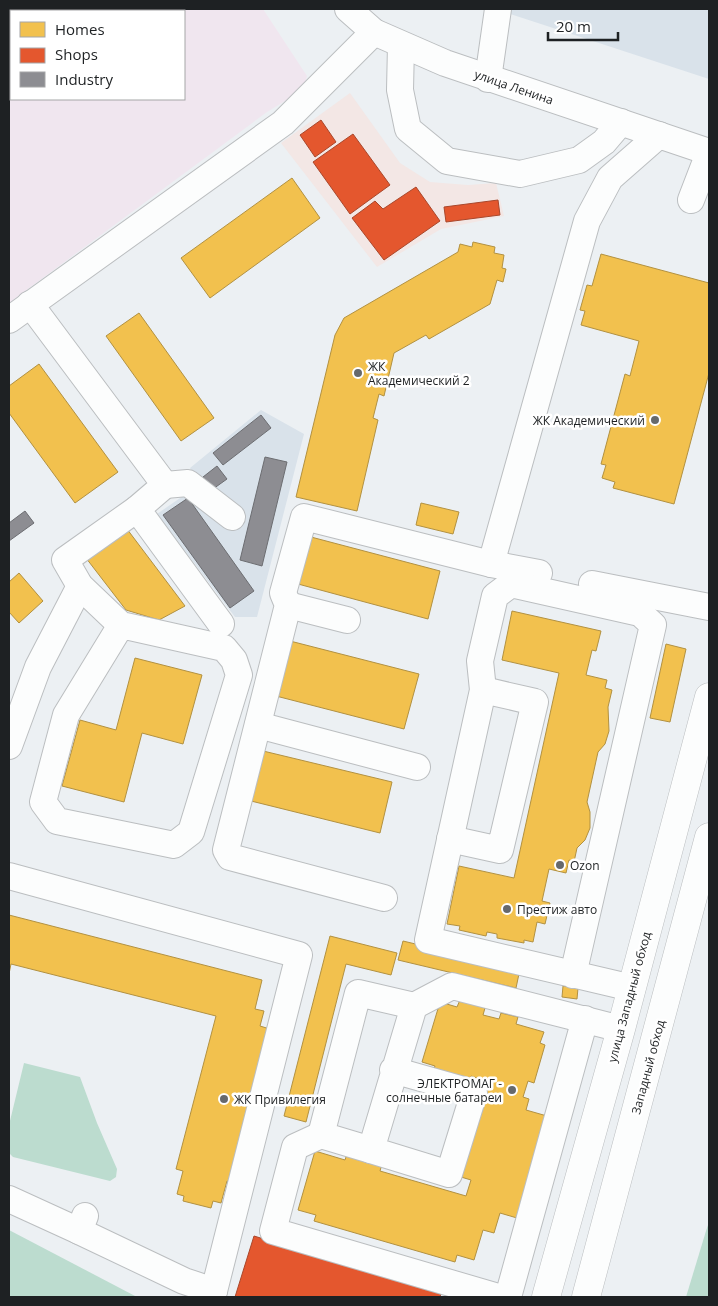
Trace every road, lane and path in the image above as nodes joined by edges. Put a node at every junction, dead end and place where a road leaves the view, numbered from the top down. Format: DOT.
graph roads {
  1 [pos="348,9"];
  2 [pos="498,9"];
  3 [pos="374,32"];
  4 [pos="401,45"];
  5 [pos="488,79"];
  6 [pos="622,122"];
  7 [pos="659,135"];
  8 [pos="704,155"];
  9 [pos="691,200"];
  10 [pos="30,304"];
  11 [pos="9,320"];
  12 [pos="165,485"];
  13 [pos="137,509"];
  14 [pos="232,516"];
  15 [pos="492,564"];
  16 [pos="80,586"];
  17 [pos="288,604"];
  18 [pos="709,607"];
  19 [pos="347,620"];
  20 [pos="221,624"];
  21 [pos="121,625"];
  22 [pos="483,690"];
  23 [pos="709,697"];
  24 [pos="258,725"];
  25 [pos="9,746"];
  26 [pos="418,767"];
  27 [pos="709,837"];
  28 [pos="450,839"];
  29 [pos="9,876"];
  30 [pos="384,898"];
  31 [pos="572,975"];
  32 [pos="632,988"];
  33 [pos="414,1006"];
  34 [pos="585,1019"];
  35 [pos="622,1029"];
  36 [pos="393,1070"];
  37 [pos="321,1135"];
  38 [pos="371,1150"];
  39 [pos="9,1199"];
  40 [pos="213,1294"];
  41 [pos="498,1297"];
  42 [pos="508,1297"];
  43 [pos="546,1297"];
  44 [pos="586,1297"];
  1 -- 3 [label="street, улица Ленина"];
  2 -- 5 [label="street"];
  3 -- 4 [label="street, улица Ленина"];
  3 -- 10 [label="street"];
  4 -- 5 [label="street, улица Ленина"];
  4 -- 6 [label="street"];
  5 -- 6 [label="street, улица Ленина"];
  6 -- 7 [label="street, улица Ленина"];
  7 -- 8 [label="street, улица Ленина"];
  7 -- 15 [label="street"];
  8 -- 9 [label="street"];
  10 -- 11 [label="street"];
  10 -- 12 [label="street"];
  12 -- 13 [label="street"];
  12 -- 14 [label="street"];
  13 -- 16 [label="street"];
  13 -- 20 [label="street"];
  15 -- 17 [label="street"];
  15 -- 18 [label="street"];
  16 -- 21 [label="street"];
  16 -- 25 [label="street"];
  17 -- 19 [label="street"];
  17 -- 24 [label="street"];
  21 -- 21 [label="street"];
  22 -- 28 [label="street"];
  22 -- 28 [label="street"];
  22 -- 31 [label="street"];
  23 -- 32 [label="main road, улица Западный обход"];
  24 -- 26 [label="street"];
  24 -- 30 [label="street"];
  27 -- 44 [label="main road, Западный обход"];
  28 -- 31 [label="street"];
  29 -- 40 [label="street"];
  31 -- 32 [label="street"];
  32 -- 35 [label="main road, улица Западный обход"];
  33 -- 34 [label="street"];
  33 -- 36 [label="street"];
  33 -- 37 [label="street"];
  34 -- 35 [label="street"];
  34 -- 42 [label="street"];
  35 -- 43 [label="main road, улица Западный обход"];
  36 -- 38 [label="street"];
  36 -- 38 [label="street"];
  37 -- 38 [label="street"];
  37 -- 41 [label="street"];
  39 -- 40 [label="street"];
}
